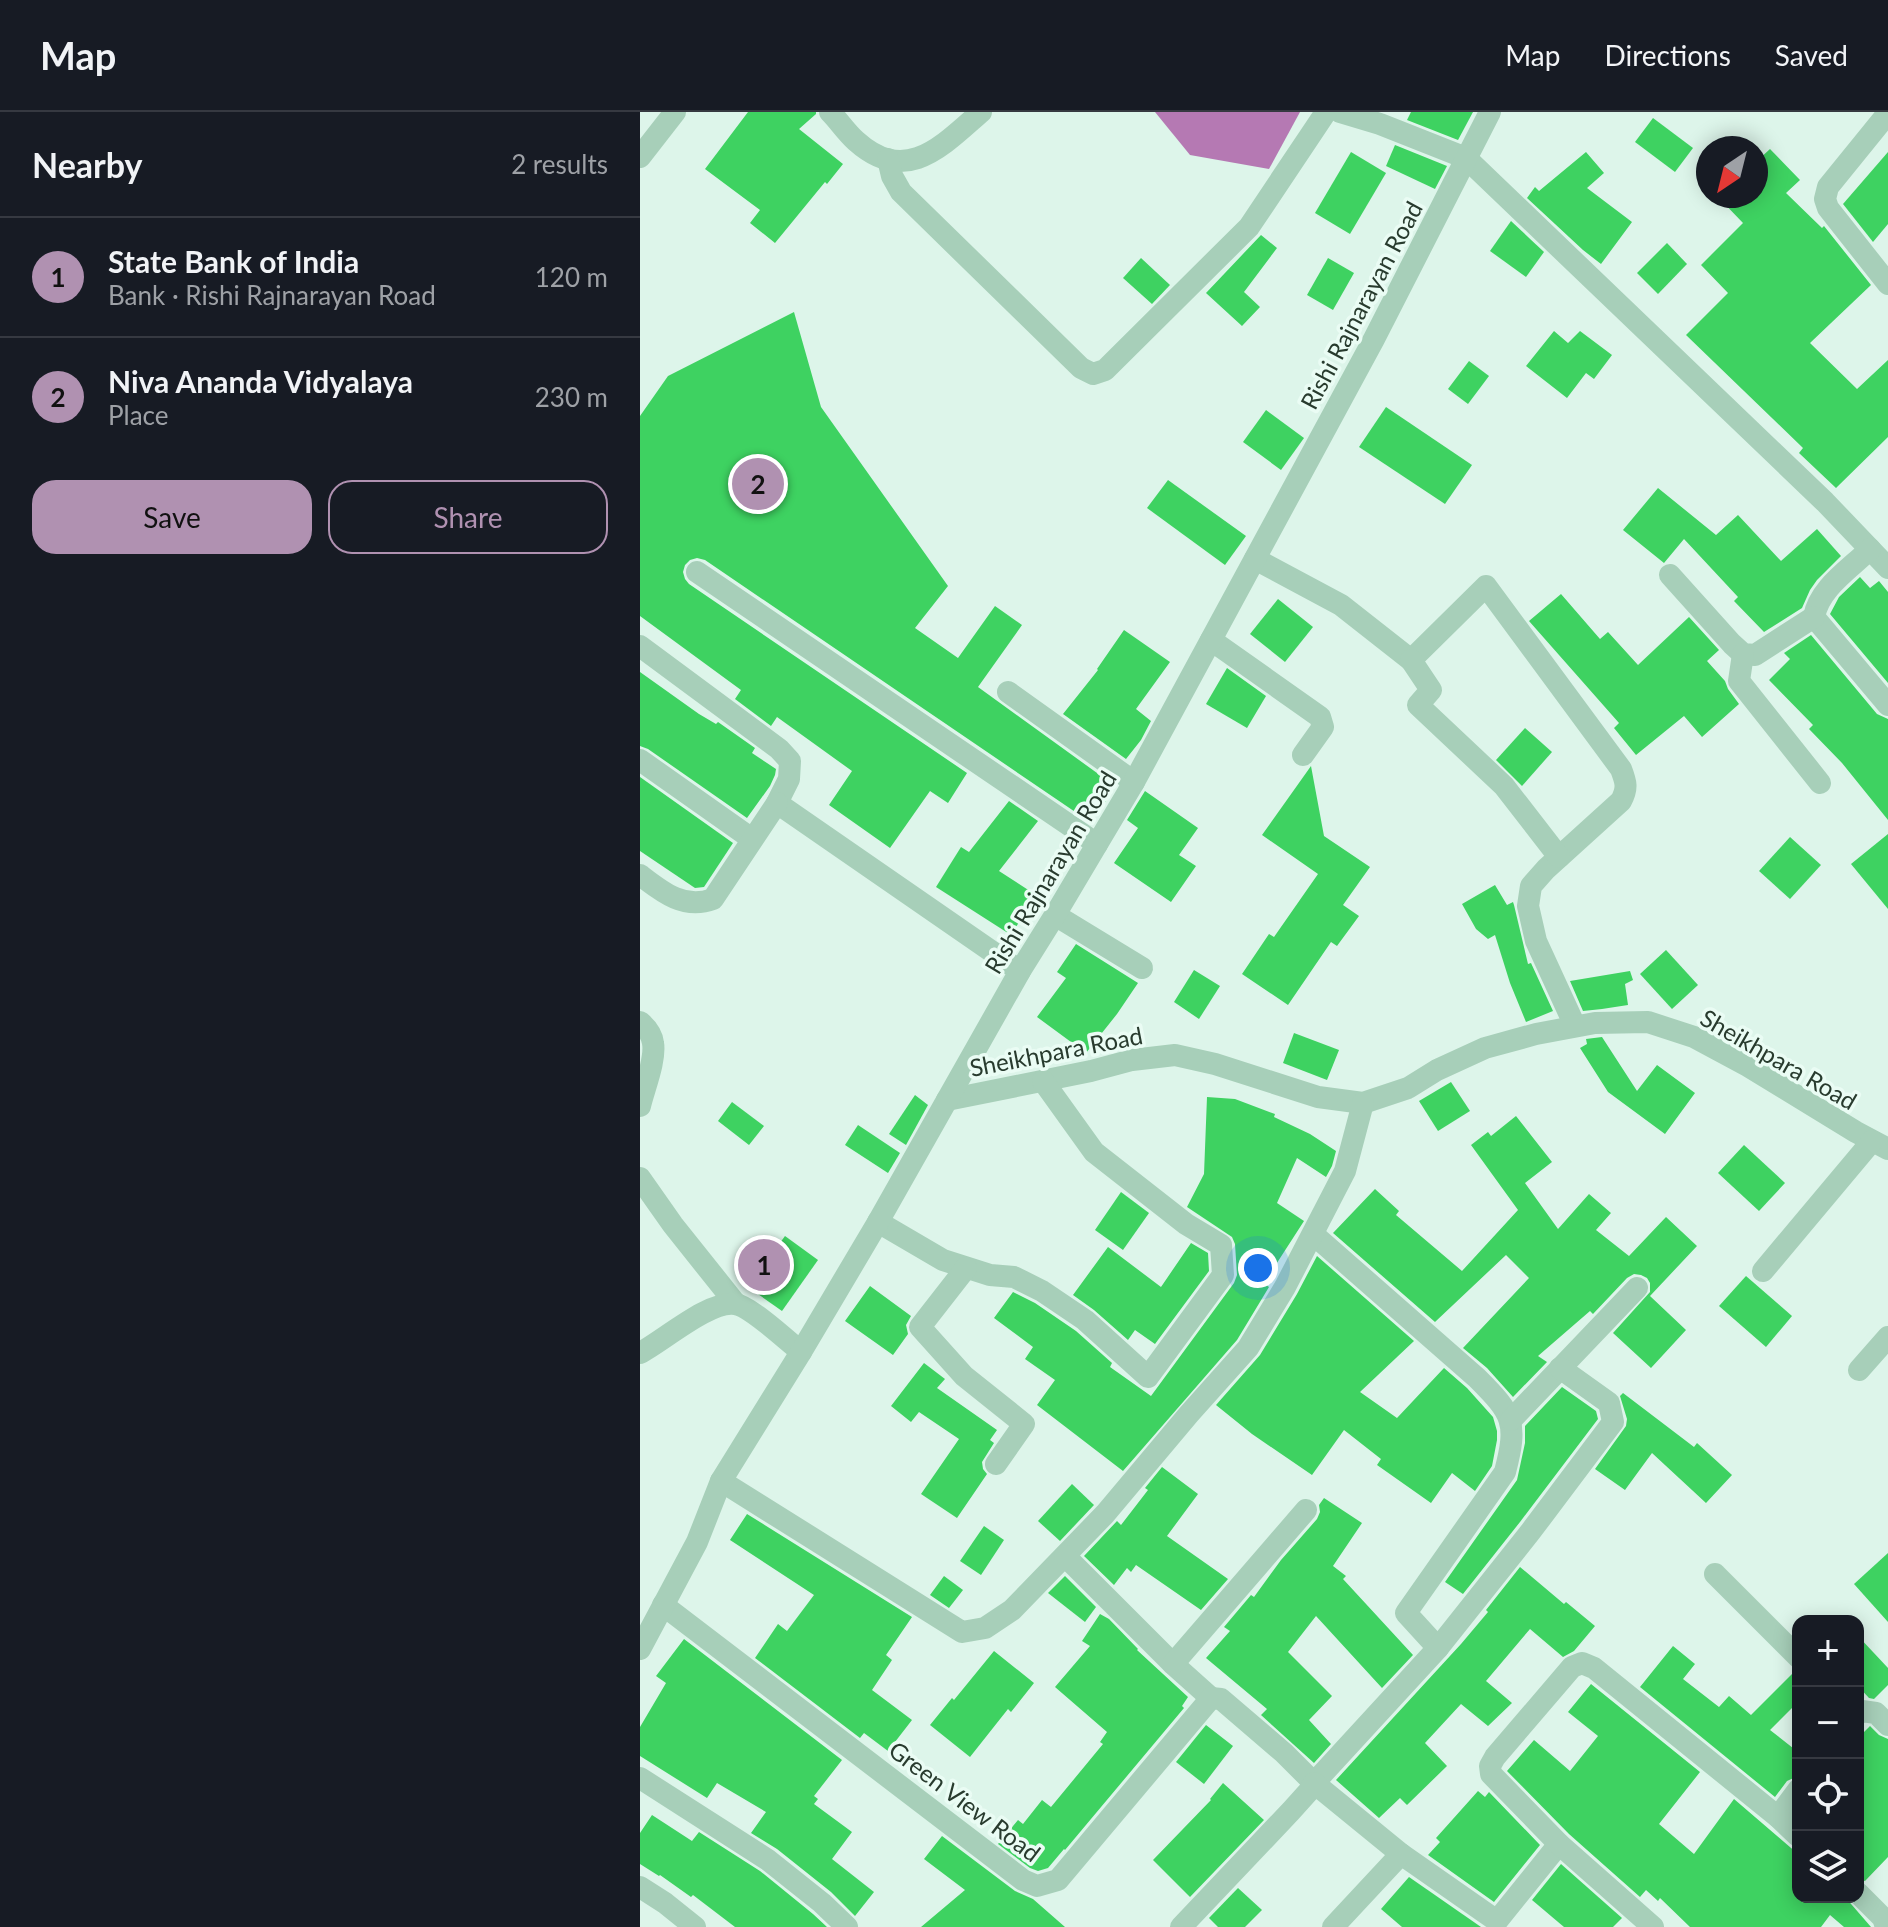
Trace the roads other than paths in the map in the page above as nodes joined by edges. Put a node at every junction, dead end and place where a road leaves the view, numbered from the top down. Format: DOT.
graph roads {
  1 [pos="675,112"];
  2 [pos="830,112"];
  3 [pos="981,112"];
  4 [pos="1326,112"];
  5 [pos="1340,112"];
  6 [pos="1490,112"];
  7 [pos="1888,113"];
  8 [pos="640,157"];
  9 [pos="1466,158"];
  10 [pos="888,159"];
  11 [pos="1888,284"];
  12 [pos="1870,549"];
  13 [pos="1255,559"];
  14 [pos="1888,568"];
  15 [pos="697,572"];
  16 [pos="1670,575"];
  17 [pos="1814,617"];
  18 [pos="1211,640"];
  19 [pos="640,646"];
  20 [pos="1743,654"];
  21 [pos="1411,660"];
  22 [pos="1008,692"];
  23 [pos="1888,705"];
  24 [pos="1303,755"];
  25 [pos="640,760"];
  26 [pos="1134,782"];
  27 [pos="1820,783"];
  28 [pos="777,803"];
  29 [pos="752,839"];
  30 [pos="1097,844"];
  31 [pos="1559,857"];
  32 [pos="640,875"];
  33 [pos="1055,915"];
  34 [pos="1142,968"];
  35 [pos="1020,971"];
  36 [pos="640,1022"];
  37 [pos="1575,1026"];
  38 [pos="1043,1081"];
  39 [pos="947,1100"];
  40 [pos="1363,1103"];
  41 [pos="640,1106"];
  42 [pos="1880,1145"];
  43 [pos="641,1181"];
  44 [pos="878,1222"];
  45 [pos="1314,1235"];
  46 [pos="966,1268"];
  47 [pos="1763,1271"];
  48 [pos="1637,1288"];
  49 [pos="736,1304"];
  50 [pos="1888,1337"];
  51 [pos="801,1352"];
  52 [pos="640,1353"];
  53 [pos="1560,1368"];
  54 [pos="1859,1370"];
  55 [pos="1511,1420"];
  56 [pos="996,1464"];
  57 [pos="721,1481"];
  58 [pos="1306,1510"];
  59 [pos="1065,1556"];
  60 [pos="1715,1574"];
  61 [pos="663,1605"];
  62 [pos="1438,1648"];
  63 [pos="640,1649"];
  64 [pos="1792,1651"];
  65 [pos="1173,1664"];
  66 [pos="1211,1698"];
  67 [pos="1864,1711"];
  68 [pos="1888,1725"];
  69 [pos="640,1778"];
  70 [pos="1314,1783"];
  71 [pos="1792,1798"];
  72 [pos="1778,1817"];
  73 [pos="1793,1831"];
  74 [pos="1559,1844"];
  75 [pos="1401,1854"];
  76 [pos="640,1887"];
  77 [pos="1864,1899"];
  78 [pos="1500,1924"];
  79 [pos="695,1927"];
  80 [pos="847,1927"];
  81 [pos="1181,1927"];
  82 [pos="1333,1927"];
  83 [pos="1653,1927"];
  84 [pos="1886,1927"];
  1 -- 8 [label="street"];
  2 -- 10 [label="street"];
  3 -- 10 [label="street"];
  4 -- 10 [label="street"];
  5 -- 9 [label="street"];
  6 -- 9 [label="street, Rishi Rajnarayan Road"];
  7 -- 11 [label="street"];
  9 -- 12 [label="street"];
  9 -- 13 [label="street, Rishi Rajnarayan Road"];
  12 -- 14 [label="street"];
  12 -- 17 [label="street"];
  13 -- 18 [label="street, Rishi Rajnarayan Road"];
  13 -- 21 [label="street"];
  15 -- 30 [label="street"];
  16 -- 20 [label="street"];
  17 -- 20 [label="street"];
  17 -- 23 [label="street"];
  18 -- 24 [label="street"];
  18 -- 26 [label="street, Rishi Rajnarayan Road"];
  19 -- 28 [label="street"];
  20 -- 27 [label="street"];
  21 -- 31 [label="street"];
  21 -- 31 [label="street"];
  22 -- 26 [label="street"];
  25 -- 29 [label="street"];
  26 -- 30 [label="street, Rishi Rajnarayan Road"];
  28 -- 29 [label="street"];
  28 -- 35 [label="street"];
  29 -- 32 [label="street"];
  30 -- 33 [label="street, Rishi Rajnarayan Road"];
  31 -- 37 [label="street"];
  33 -- 34 [label="street"];
  33 -- 35 [label="street, Rishi Rajnarayan Road"];
  35 -- 39 [label="street, Rishi Rajnarayan Road"];
  36 -- 41 [label="street"];
  37 -- 40 [label="street, Sheikhpara Road"];
  37 -- 42 [label="street, Sheikhpara Road"];
  38 -- 39 [label="street, Sheikhpara Road"];
  38 -- 40 [label="street, Sheikhpara Road"];
  38 -- 46 [label="street"];
  39 -- 44 [label="street, Rishi Rajnarayan Road"];
  40 -- 45 [label="street"];
  42 -- 47 [label="street"];
  43 -- 49 [label="street"];
  44 -- 46 [label="street"];
  44 -- 51 [label="street, Rishi Rajnarayan Road"];
  45 -- 55 [label="street"];
  45 -- 59 [label="street"];
  46 -- 56 [label="street"];
  48 -- 53 [label="street"];
  49 -- 51 [label="street"];
  49 -- 52 [label="street"];
  50 -- 54 [label="street"];
  51 -- 57 [label="street, Rishi Rajnarayan Road"];
  53 -- 55 [label="street"];
  53 -- 62 [label="street"];
  55 -- 62 [label="street"];
  57 -- 59 [label="street"];
  57 -- 61 [label="street, Rishi Rajnarayan Road"];
  58 -- 65 [label="street"];
  59 -- 65 [label="street"];
  60 -- 64 [label="street"];
  61 -- 63 [label="street, Rishi Rajnarayan Road"];
  61 -- 66 [label="street, Green View Road"];
  62 -- 70 [label="street"];
  65 -- 66 [label="street"];
  66 -- 70 [label="street"];
  67 -- 68 [label="street"];
  69 -- 80 [label="street"];
  70 -- 75 [label="street"];
  70 -- 81 [label="street"];
  71 -- 72 [label="street"];
  72 -- 73 [label="street"];
  72 -- 74 [label="street"];
  74 -- 78 [label="street"];
  74 -- 83 [label="street"];
  75 -- 78 [label="street"];
  75 -- 82 [label="street"];
  76 -- 79 [label="street"];
  77 -- 84 [label="street"];
}
